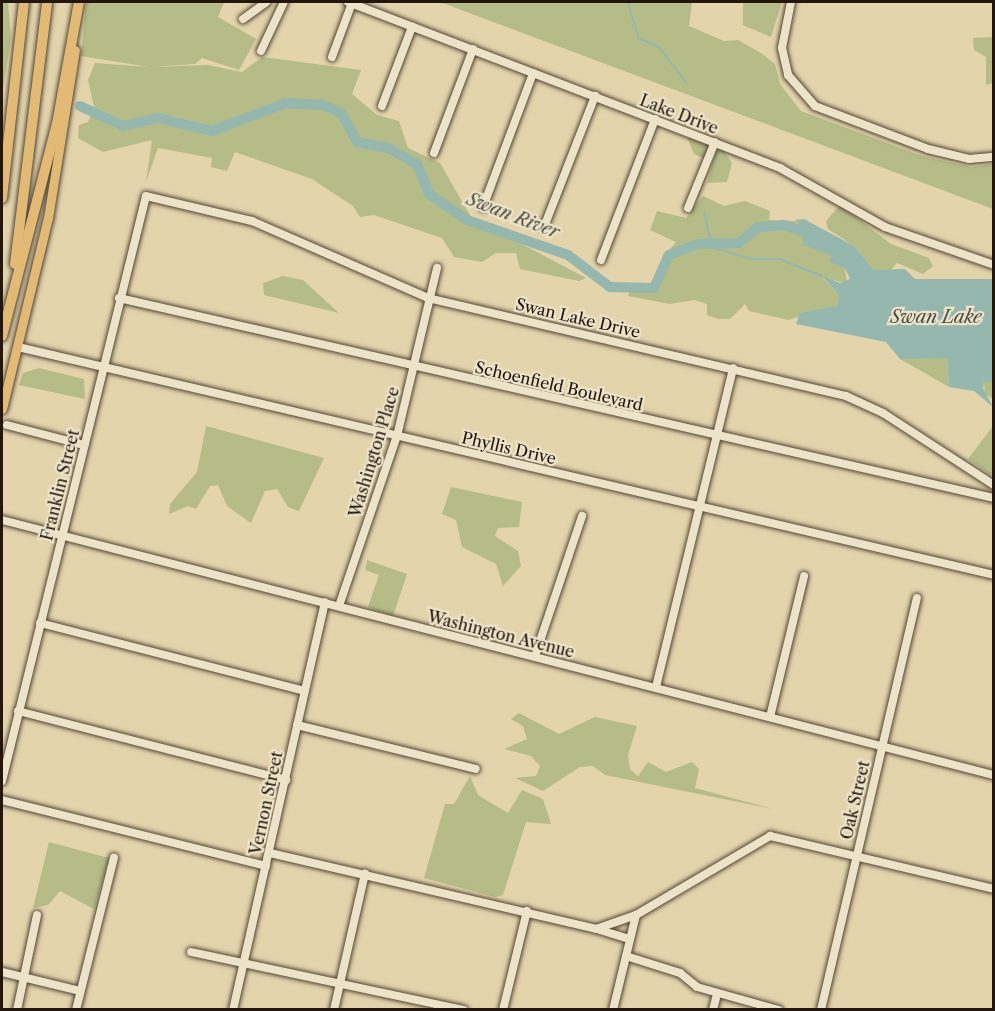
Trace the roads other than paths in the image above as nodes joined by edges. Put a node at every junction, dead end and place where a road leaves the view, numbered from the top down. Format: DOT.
graph roads {
  1 [pos="24,2"];
  2 [pos="47,2"];
  3 [pos="79,2"];
  4 [pos="266,2"];
  5 [pos="284,2"];
  6 [pos="350,2"];
  7 [pos="790,2"];
  8 [pos="243,19"];
  9 [pos="412,27"];
  10 [pos="473,49"];
  11 [pos="261,51"];
  12 [pos="332,57"];
  13 [pos="533,73"];
  14 [pos="595,96"];
  15 [pos="382,106"];
  16 [pos="655,119"];
  17 [pos="9,138"];
  18 [pos="715,142"];
  19 [pos="434,153"];
  20 [pos="993,157"];
  21 [pos="2,169"];
  22 [pos="146,196"];
  23 [pos="2,198"];
  24 [pos="483,207"];
  25 [pos="688,208"];
  26 [pos="544,227"];
  27 [pos="601,260"];
  28 [pos="993,265"];
  29 [pos="437,268"];
  30 [pos="119,298"];
  31 [pos="428,298"];
  32 [pos="2,336"];
  33 [pos="18,347"];
  34 [pos="413,366"];
  35 [pos="733,368"];
  36 [pos="102,369"];
  37 [pos="2,409"];
  38 [pos="7,425"];
  39 [pos="397,436"];
  40 [pos="716,437"];
  41 [pos="84,445"];
  42 [pos="993,485"];
  43 [pos="993,498"];
  44 [pos="700,507"];
  45 [pos="582,516"];
  46 [pos="2,520"];
  47 [pos="61,536"];
  48 [pos="993,575"];
  49 [pos="804,576"];
  50 [pos="917,598"];
  51 [pos="325,602"];
  52 [pos="339,606"];
  53 [pos="40,623"];
  54 [pos="535,656"];
  55 [pos="656,687"];
  56 [pos="304,691"];
  57 [pos="18,711"];
  58 [pos="770,717"];
  59 [pos="297,725"];
  60 [pos="881,746"];
  61 [pos="476,769"];
  62 [pos="993,775"];
  63 [pos="286,780"];
  64 [pos="2,781"];
  65 [pos="2,800"];
  66 [pos="270,853"];
  67 [pos="856,856"];
  68 [pos="114,858"];
  69 [pos="266,866"];
  70 [pos="365,873"];
  71 [pos="993,889"];
  72 [pos="527,911"];
  73 [pos="37,915"];
  74 [pos="636,915"];
  75 [pos="596,929"];
  76 [pos="630,939"];
  77 [pos="191,952"];
  78 [pos="626,957"];
  79 [pos="244,962"];
  80 [pos="2,972"];
  81 [pos="24,977"];
  82 [pos="340,982"];
  83 [pos="81,991"];
  84 [pos="717,994"];
  85 [pos="419,999"];
  86 [pos="17,1010"];
  87 [pos="76,1010"];
  88 [pos="233,1010"];
  89 [pos="334,1010"];
  90 [pos="416,1010"];
  91 [pos="464,1010"];
  92 [pos="503,1010"];
  93 [pos="613,1010"];
  94 [pos="713,1010"];
  95 [pos="779,1010"];
  96 [pos="821,1010"];
  1 -- 17 [label="highway"];
  2 -- 32 [label="highway"];
  3 -- 32 [label="highway"];
  3 -- 33 [label="main road"];
  4 -- 8 [label="street"];
  5 -- 11 [label="street"];
  6 -- 9 [label="street, Lake Drive"];
  6 -- 12 [label="street"];
  7 -- 20 [label="street"];
  9 -- 10 [label="street, Lake Drive"];
  9 -- 15 [label="street"];
  10 -- 13 [label="street, Lake Drive"];
  10 -- 19 [label="street"];
  13 -- 14 [label="street, Lake Drive"];
  13 -- 24 [label="street"];
  14 -- 16 [label="street, Lake Drive"];
  14 -- 26 [label="street"];
  16 -- 18 [label="street, Lake Drive"];
  16 -- 27 [label="street"];
  17 -- 21 [label="highway"];
  17 -- 23 [label="highway"];
  18 -- 25 [label="street"];
  18 -- 28 [label="street, Lake Drive"];
  22 -- 30 [label="street, Franklin Street"];
  22 -- 31 [label="street, Swan Lake Drive"];
  29 -- 31 [label="street, Washington Place"];
  30 -- 34 [label="street, Schoenfield Boulevard"];
  30 -- 36 [label="street, Franklin Street"];
  31 -- 34 [label="street, Washington Place"];
  31 -- 35 [label="street, Swan Lake Drive"];
  33 -- 36 [label="street, Phyllis Drive"];
  33 -- 37 [label="main road"];
  34 -- 39 [label="street, Washington Place"];
  34 -- 40 [label="street, Schoenfield Boulevard"];
  35 -- 40 [label="street"];
  35 -- 42 [label="street, Swan Lake Drive"];
  36 -- 39 [label="street, Phyllis Drive"];
  36 -- 41 [label="street, Franklin Street"];
  38 -- 41 [label="street"];
  39 -- 44 [label="street, Phyllis Drive"];
  39 -- 52 [label="street, Washington Place"];
  40 -- 43 [label="street, Schoenfield Boulevard"];
  40 -- 44 [label="street"];
  41 -- 47 [label="street, Franklin Street"];
  44 -- 48 [label="street, Phyllis Drive"];
  44 -- 55 [label="street"];
  45 -- 54 [label="street"];
  46 -- 47 [label="street, Washington Avenue"];
  47 -- 51 [label="street, Washington Avenue"];
  47 -- 53 [label="street, Franklin Street"];
  49 -- 58 [label="street"];
  50 -- 60 [label="street, Oak Street"];
  51 -- 52 [label="street, Washington Avenue"];
  51 -- 56 [label="street, Vernon Street"];
  52 -- 54 [label="street, Washington Avenue"];
  53 -- 56 [label="street"];
  53 -- 57 [label="street, Franklin Street"];
  54 -- 55 [label="street, Washington Avenue"];
  55 -- 58 [label="street, Washington Avenue"];
  56 -- 59 [label="street, Vernon Street"];
  57 -- 63 [label="street"];
  57 -- 64 [label="street, Franklin Street"];
  58 -- 60 [label="street, Washington Avenue"];
  59 -- 61 [label="street"];
  59 -- 63 [label="street, Vernon Street"];
  60 -- 62 [label="street, Washington Avenue"];
  60 -- 67 [label="street, Oak Street"];
  63 -- 66 [label="street, Vernon Street"];
  65 -- 69 [label="street"];
  66 -- 69 [label="street, Vernon Street"];
  66 -- 70 [label="street"];
  67 -- 71 [label="street"];
  67 -- 74 [label="street"];
  67 -- 96 [label="street, Oak Street"];
  68 -- 83 [label="street"];
  69 -- 79 [label="street, Vernon Street"];
  70 -- 72 [label="street"];
  70 -- 82 [label="street"];
  72 -- 75 [label="street"];
  72 -- 92 [label="street"];
  73 -- 81 [label="street"];
  74 -- 75 [label="street"];
  74 -- 76 [label="street"];
  75 -- 76 [label="street"];
  76 -- 78 [label="street"];
  77 -- 79 [label="street"];
  78 -- 84 [label="street"];
  78 -- 93 [label="street"];
  79 -- 82 [label="street"];
  79 -- 88 [label="street, Vernon Street"];
  80 -- 81 [label="street"];
  81 -- 83 [label="street"];
  81 -- 86 [label="street"];
  82 -- 85 [label="street"];
  82 -- 89 [label="street"];
  83 -- 87 [label="street"];
  84 -- 94 [label="street"];
  84 -- 95 [label="street"];
  85 -- 90 [label="street"];
  85 -- 91 [label="street"];
}
